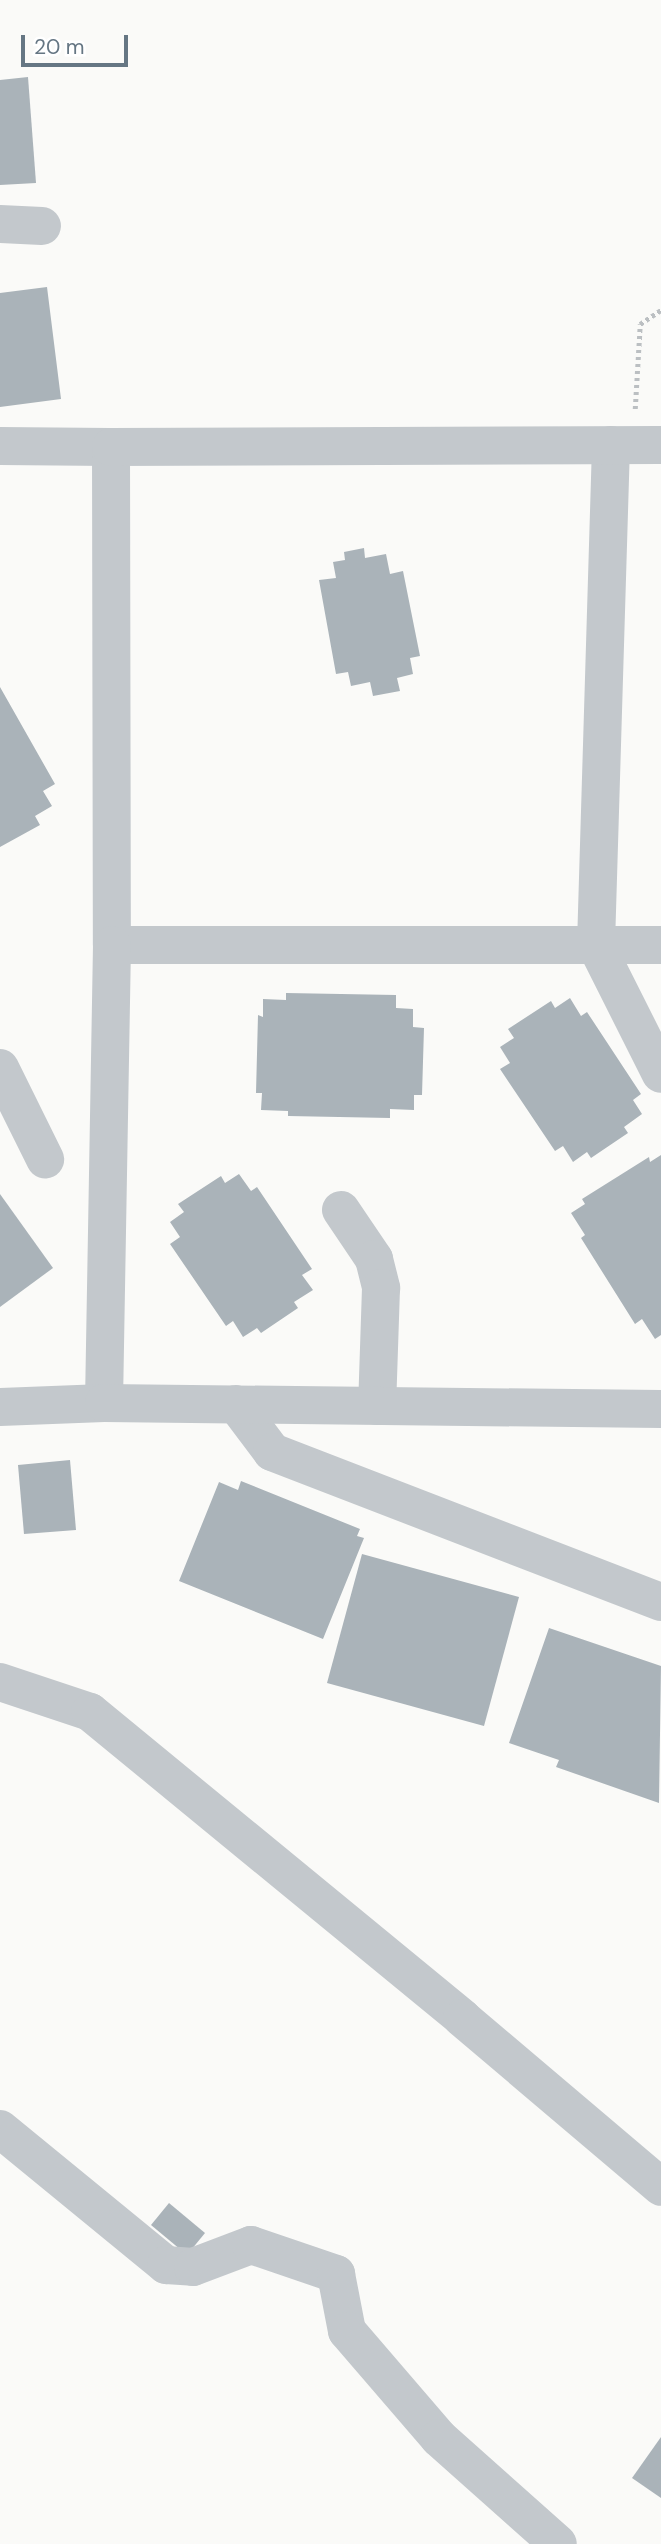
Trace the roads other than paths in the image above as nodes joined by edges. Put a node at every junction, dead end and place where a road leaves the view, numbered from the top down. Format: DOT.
graph roads {
  1 [pos="0,225"];
  2 [pos="42,226"];
  3 [pos="635,445"];
  4 [pos="0,446"];
  5 [pos="111,447"];
  6 [pos="112,945"];
  7 [pos="596,945"];
  8 [pos="661,945"];
  9 [pos="0,1068"];
  10 [pos="661,1073"];
  11 [pos="45,1159"];
  12 [pos="341,1210"];
  13 [pos="104,1403"];
  14 [pos="236,1404"];
  15 [pos="377,1406"];
  16 [pos="0,1407"];
  17 [pos="661,1409"];
  18 [pos="661,1602"];
  19 [pos="0,1682"];
  20 [pos="0,2129"];
  21 [pos="661,2187"];
  22 [pos="558,2544"];
  1 -- 2 [label="street"];
  3 -- 5 [label="street"];
  3 -- 7 [label="street"];
  4 -- 5 [label="street"];
  5 -- 6 [label="street"];
  6 -- 7 [label="street"];
  6 -- 13 [label="street"];
  7 -- 8 [label="street"];
  7 -- 10 [label="street"];
  9 -- 11 [label="street"];
  12 -- 15 [label="street"];
  13 -- 14 [label="street"];
  13 -- 16 [label="street"];
  14 -- 15 [label="street"];
  14 -- 18 [label="street"];
  15 -- 17 [label="street"];
  19 -- 21 [label="street"];
  20 -- 22 [label="street"];
}
